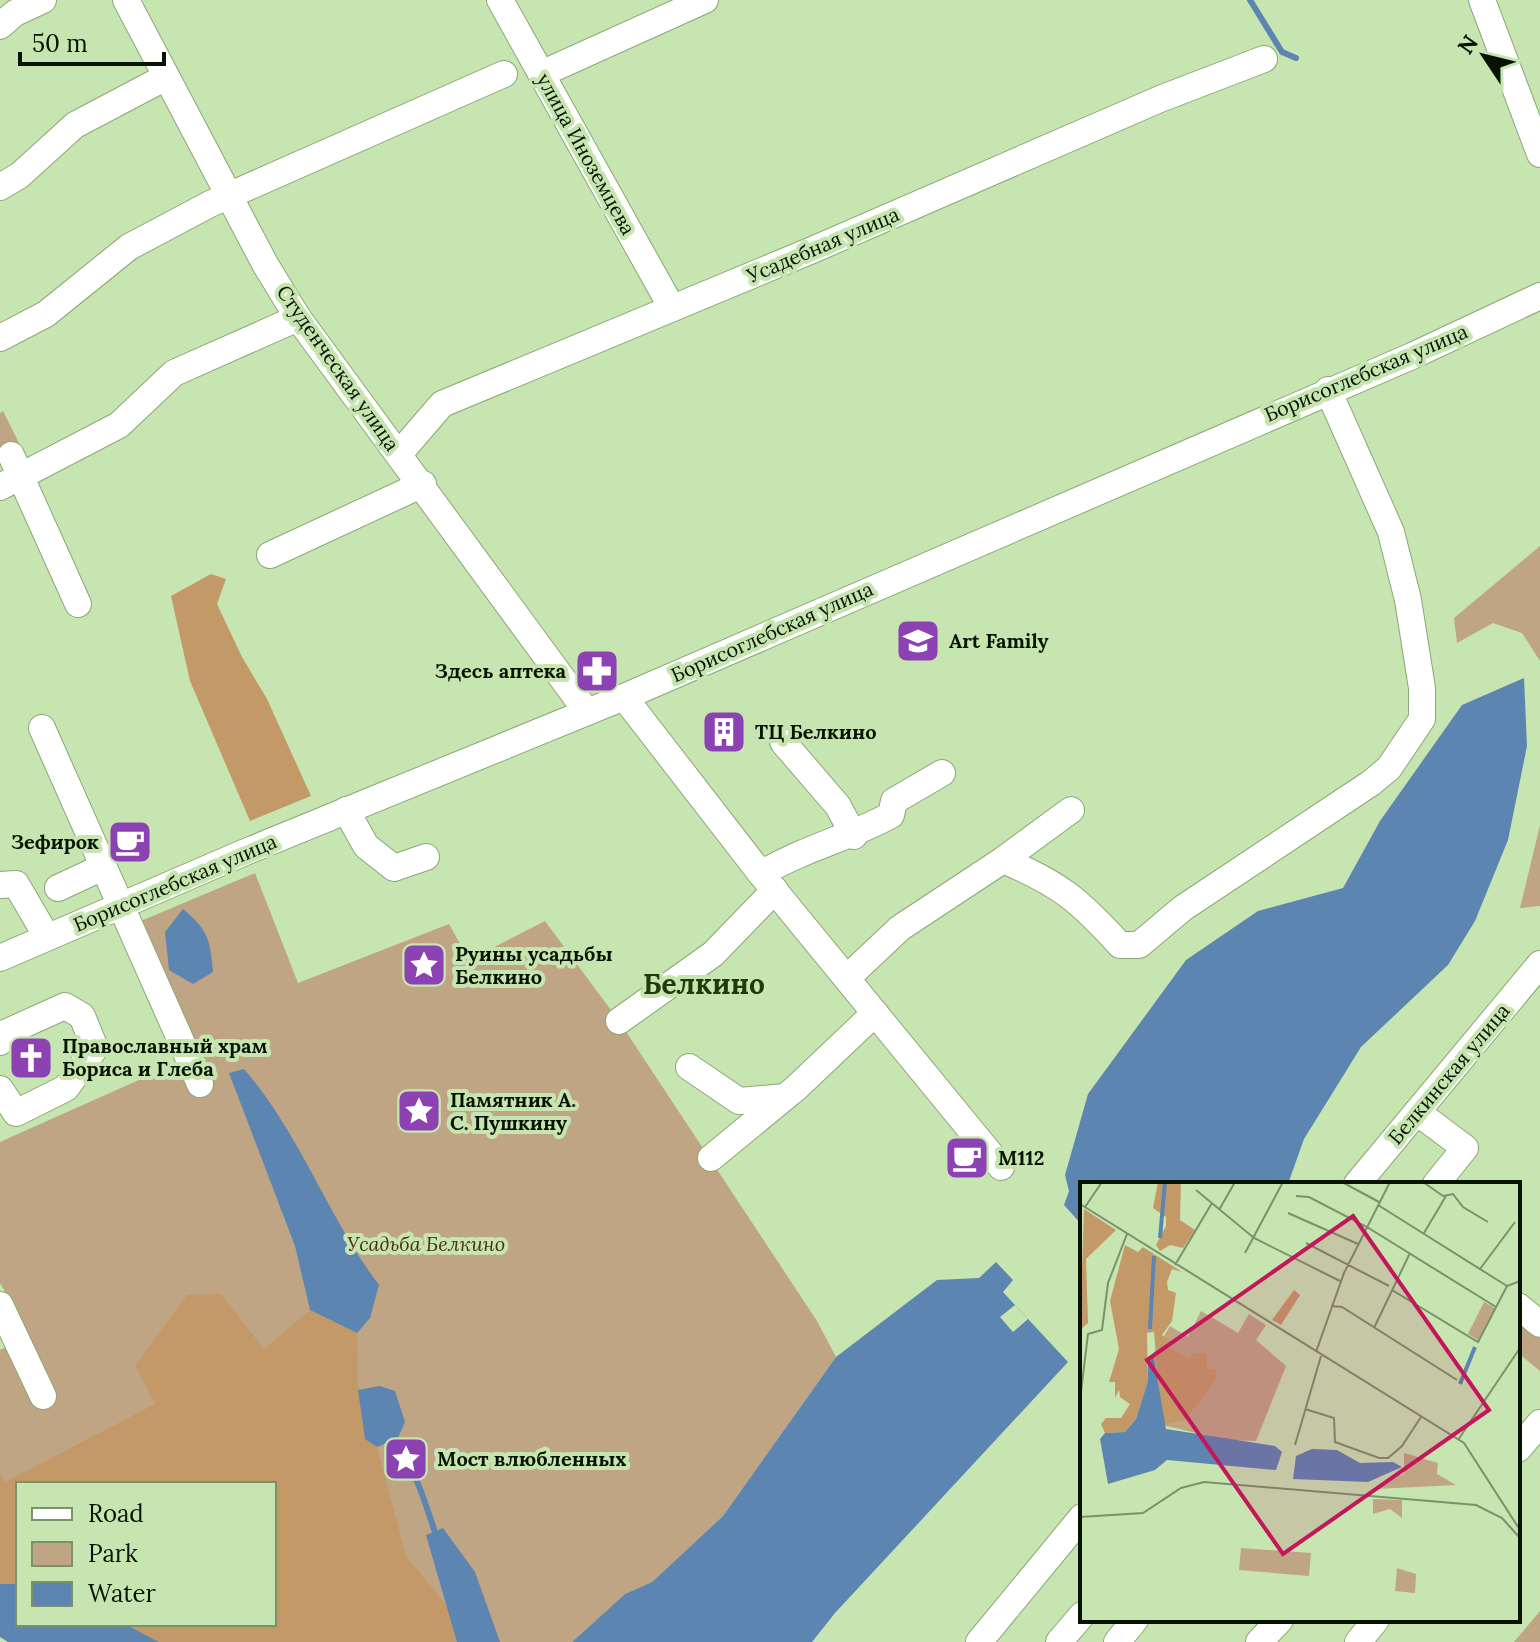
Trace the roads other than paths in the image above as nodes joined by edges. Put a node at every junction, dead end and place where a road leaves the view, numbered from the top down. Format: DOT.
graph roads {
  1 [pos="43,0"];
  2 [pos="126,0"];
  3 [pos="500,0"];
  4 [pos="705,0"];
  5 [pos="1482,0"];
  6 [pos="0,26"];
  7 [pos="1264,59"];
  8 [pos="504,74"];
  9 [pos="541,74"];
  10 [pos="166,77"];
  11 [pos="1535,126"];
  12 [pos="1540,154"];
  13 [pos="0,187"];
  14 [pos="228,194"];
  15 [pos="1540,296"];
  16 [pos="672,308"];
  17 [pos="298,318"];
  18 [pos="0,338"];
  19 [pos="1328,390"];
  20 [pos="399,454"];
  21 [pos="11,473"];
  22 [pos="423,484"];
  23 [pos="270,555"];
  24 [pos="78,604"];
  25 [pos="624,697"];
  26 [pos="587,712"];
  27 [pos="42,728"];
  28 [pos="783,742"];
  29 [pos="942,773"];
  30 [pos="346,810"];
  31 [pos="1071,810"];
  32 [pos="854,836"];
  33 [pos="426,857"];
  34 [pos="1003,860"];
  35 [pos="103,867"];
  36 [pos="768,882"];
  37 [pos="0,885"];
  38 [pos="58,888"];
  39 [pos="121,906"];
  40 [pos="47,937"];
  41 [pos="0,958"];
  42 [pos="1540,964"];
  43 [pos="847,978"];
  44 [pos="875,1013"];
  45 [pos="619,1021"];
  46 [pos="2,1032"];
  47 [pos="689,1067"];
  48 [pos="200,1084"];
  49 [pos="0,1089"];
  50 [pos="785,1097"];
  51 [pos="1417,1112"];
  52 [pos="711,1158"];
  53 [pos="1001,1167"];
  54 [pos="1365,1181"];
  55 [pos="1438,1182"];
  56 [pos="0,1305"];
  57 [pos="1520,1308"];
  58 [pos="1540,1324"];
  59 [pos="43,1396"];
  60 [pos="1540,1423"];
  61 [pos="1520,1447"];
  62 [pos="1080,1519"];
  63 [pos="1080,1617"];
  64 [pos="1133,1622"];
  65 [pos="1278,1622"];
  66 [pos="1374,1622"];
  67 [pos="979,1642"];
  68 [pos="1059,1642"];
  69 [pos="1117,1642"];
  70 [pos="1259,1642"];
  71 [pos="1358,1642"];
  1 -- 6 [label="street"];
  2 -- 10 [label="street, Студенческая улица"];
  3 -- 9 [label="street, улица Иноземцева"];
  4 -- 9 [label="street"];
  5 -- 11 [label="street"];
  7 -- 16 [label="street, Усадебная улица"];
  8 -- 14 [label="street"];
  9 -- 16 [label="street, улица Иноземцева"];
  10 -- 13 [label="street"];
  10 -- 14 [label="street, Студенческая улица"];
  11 -- 12 [label="street"];
  14 -- 17 [label="street, Студенческая улица"];
  14 -- 18 [label="street"];
  15 -- 19 [label="street, Борисоглебская улица"];
  16 -- 20 [label="street, Усадебная улица"];
  17 -- 20 [label="street, Студенческая улица"];
  17 -- 21 [label="street"];
  19 -- 25 [label="street, Борисоглебская улица"];
  19 -- 34 [label="street"];
  20 -- 22 [label="street, Студенческая улица"];
  21 -- 24 [label="street"];
  22 -- 23 [label="street"];
  22 -- 26 [label="street, Студенческая улица"];
  25 -- 26 [label="street, Борисоглебская улица"];
  25 -- 36 [label="street"];
  26 -- 30 [label="street, Борисоглебская улица"];
  27 -- 35 [label="street"];
  28 -- 32 [label="street"];
  29 -- 32 [label="street"];
  30 -- 33 [label="street"];
  30 -- 39 [label="street, Борисоглебская улица"];
  31 -- 34 [label="street"];
  32 -- 36 [label="street"];
  34 -- 43 [label="street"];
  35 -- 38 [label="street"];
  35 -- 39 [label="street"];
  36 -- 43 [label="street"];
  36 -- 45 [label="street"];
  37 -- 40 [label="street"];
  39 -- 40 [label="street, Борисоглебская улица"];
  39 -- 48 [label="street"];
  40 -- 41 [label="street, Борисоглебская улица"];
  42 -- 51 [label="street, Белкинская улица"];
  43 -- 44 [label="street"];
  44 -- 50 [label="street"];
  44 -- 53 [label="street"];
  46 -- 49 [label="street"];
  47 -- 50 [label="street"];
  50 -- 52 [label="street"];
  51 -- 54 [label="street, Белкинская улица"];
  51 -- 55 [label="street"];
  56 -- 59 [label="street"];
  57 -- 58 [label="street"];
  60 -- 61 [label="street"];
  62 -- 67 [label="street"];
  63 -- 68 [label="street"];
  64 -- 69 [label="street"];
  65 -- 70 [label="street"];
  66 -- 71 [label="street"];
}
